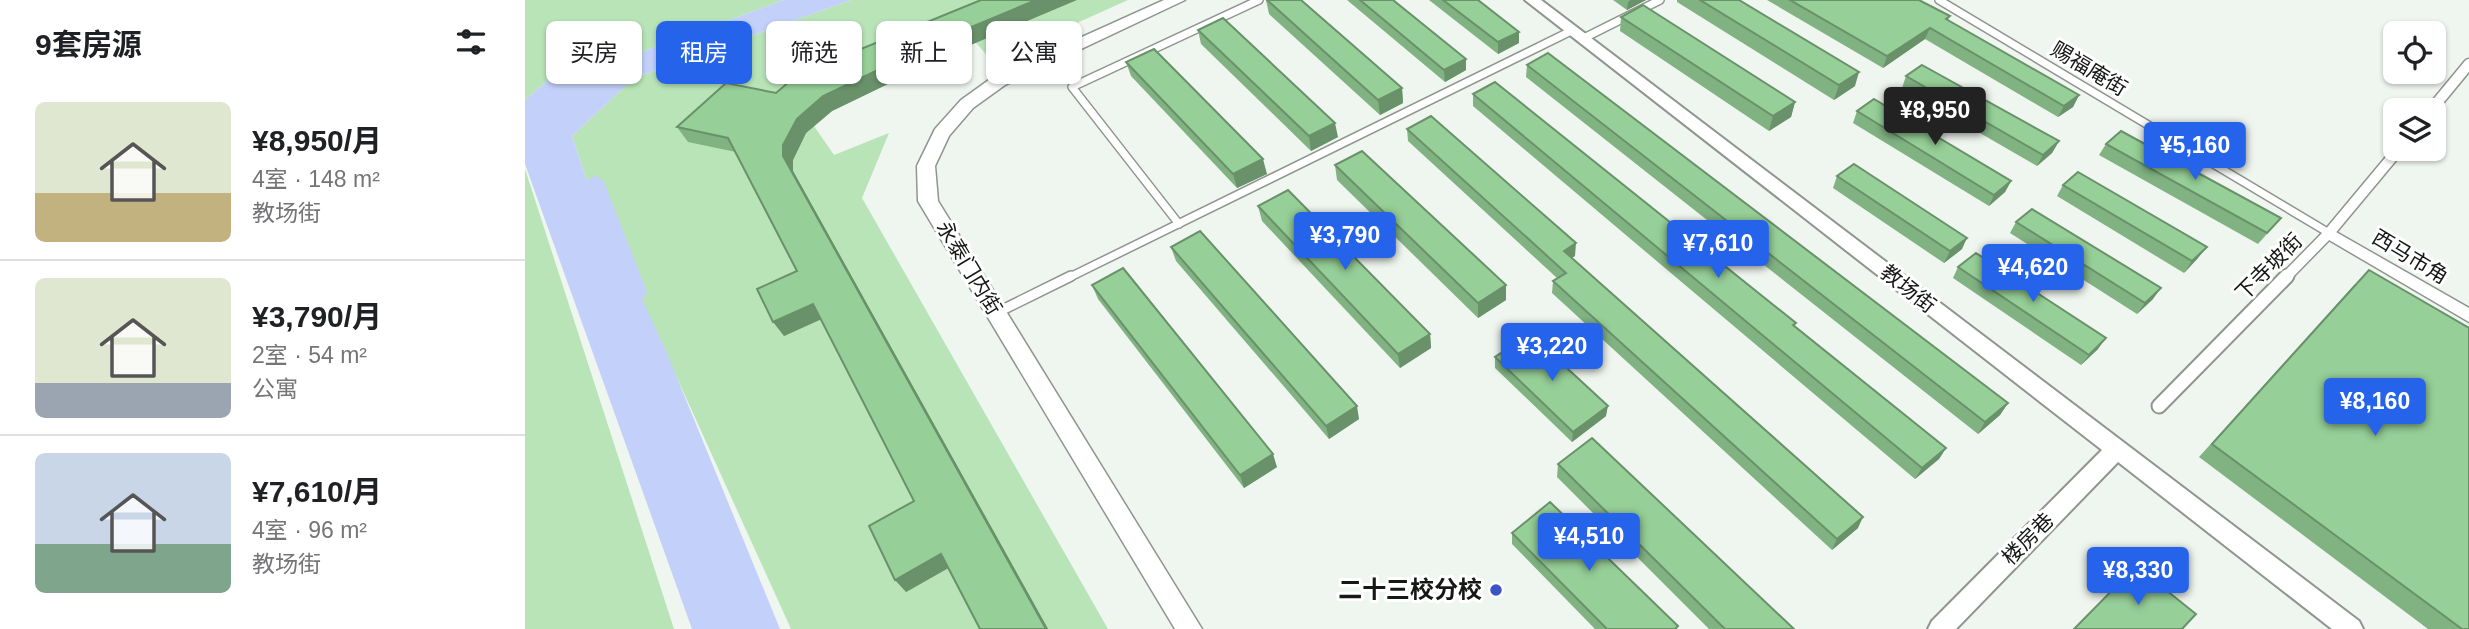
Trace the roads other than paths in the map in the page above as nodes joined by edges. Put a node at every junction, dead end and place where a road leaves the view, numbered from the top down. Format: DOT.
graph roads {
  1 [pos="1177,0"];
  2 [pos="1259,0"];
  3 [pos="1532,0"];
  4 [pos="1660,0"];
  5 [pos="1939,0"];
  6 [pos="1577,35"];
  7 [pos="2469,64"];
  8 [pos="2441,98"];
  9 [pos="2389,161"];
  10 [pos="1179,225"];
  11 [pos="2329,233"];
  12 [pos="996,313"];
  13 [pos="2469,316"];
  14 [pos="2159,406"];
  15 [pos="2116,450"];
  16 [pos="1189,629"];
  17 [pos="1940,629"];
  18 [pos="2351,629"];
  1 -- 12 [label="main road, 永泰门内街"];
  2 -- 10 [label="lane"];
  3 -- 6 [label="street, 教场街"];
  4 -- 6 [label="lane"];
  5 -- 11 [label="lane, 赐福庵街"];
  6 -- 10 [label="lane"];
  6 -- 15 [label="street, 教场街"];
  7 -- 8 [label="street"];
  9 -- 11 [label="street, 下寺坡街"];
  10 -- 12 [label="lane"];
  11 -- 13 [label="street, 西马市角"];
  11 -- 14 [label="street, 下寺坡街"];
  12 -- 16 [label="main road, 永泰门内街"];
  15 -- 17 [label="street, 楼房巷"];
  15 -- 18 [label="street, 教场街"];
}
